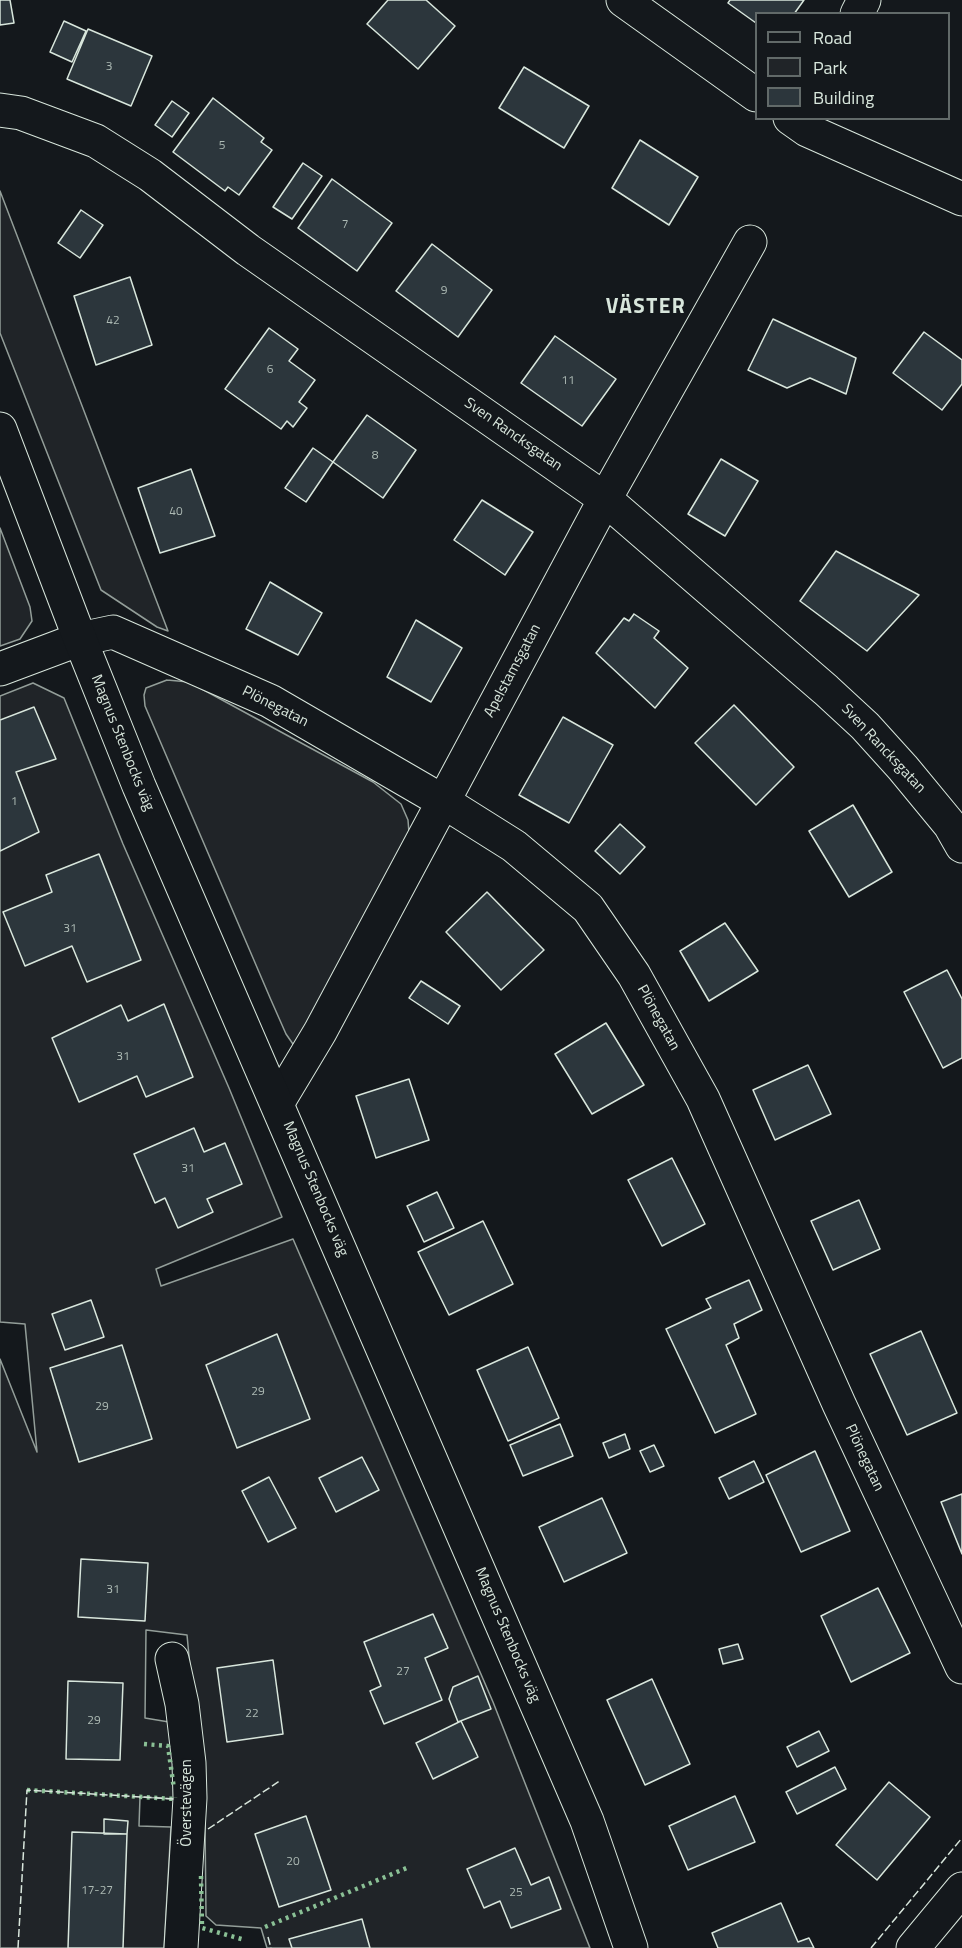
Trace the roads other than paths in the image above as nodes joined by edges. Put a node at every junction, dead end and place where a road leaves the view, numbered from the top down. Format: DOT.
graph roads {
  1 [pos="623,0"];
  2 [pos="755,94"];
  3 [pos="0,110"];
  4 [pos="793,120"];
  5 [pos="962,199"];
  6 [pos="750,242"];
  7 [pos="0,429"];
  8 [pos="605,499"];
  9 [pos="80,639"];
  10 [pos="0,669"];
  11 [pos="444,802"];
  12 [pos="962,846"];
  13 [pos="278,1102"];
  14 [pos="172,1659"];
  15 [pos="962,1667"];
  16 [pos="962,1889"];
  17 [pos="181,1948"];
  18 [pos="631,1948"];
  19 [pos="913,1948"];
  1 -- 2 [label="street"];
  3 -- 8 [label="street, Sven Rancksgatan"];
  4 -- 5 [label="street"];
  6 -- 8 [label="street, Apelstamsgatan"];
  7 -- 9 [label="street, Magnus Stenbocks väg"];
  8 -- 11 [label="street, Apelstamsgatan"];
  8 -- 12 [label="street, Sven Rancksgatan"];
  9 -- 10 [label="street, Plönegatan"];
  9 -- 11 [label="street, Plönegatan"];
  9 -- 13 [label="street, Magnus Stenbocks väg"];
  11 -- 13 [label="street, Apelstamsgatan"];
  11 -- 15 [label="street, Plönegatan"];
  13 -- 18 [label="street, Magnus Stenbocks väg"];
  14 -- 17 [label="street, Överstevägen"];
  16 -- 19 [label="street"];
}
